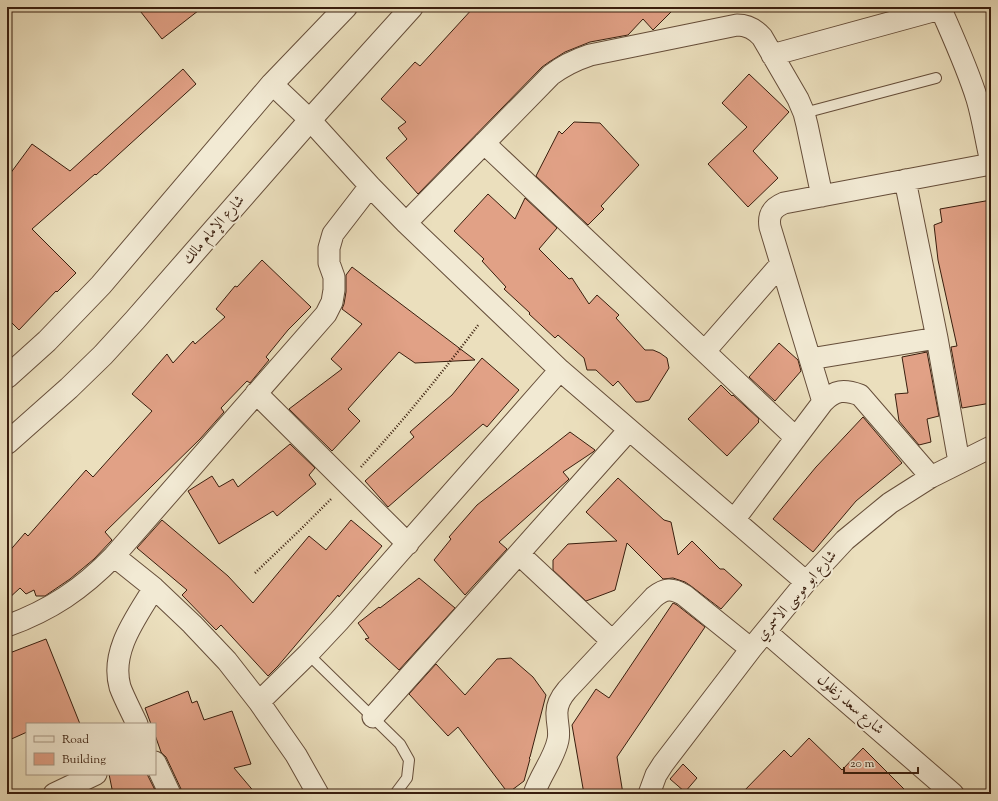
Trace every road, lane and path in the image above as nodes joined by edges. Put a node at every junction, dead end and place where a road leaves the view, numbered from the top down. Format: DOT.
graph roads {
  1 [pos="346,7"];
  2 [pos="412,7"];
  3 [pos="940,8"];
  4 [pos="772,55"];
  5 [pos="936,78"];
  6 [pos="272,84"];
  7 [pos="804,113"];
  8 [pos="310,120"];
  9 [pos="484,143"];
  10 [pos="991,163"];
  11 [pos="905,180"];
  12 [pos="370,186"];
  13 [pos="822,196"];
  14 [pos="406,223"];
  15 [pos="781,264"];
  16 [pos="493,306"];
  17 [pos="937,338"];
  18 [pos="705,351"];
  19 [pos="810,359"];
  20 [pos="560,370"];
  21 [pos="7,377"];
  22 [pos="256,393"];
  23 [pos="823,402"];
  24 [pos="629,430"];
  25 [pos="796,438"];
  26 [pos="7,443"];
  27 [pos="991,447"];
  28 [pos="959,462"];
  29 [pos="931,476"];
  30 [pos="347,483"];
  31 [pos="734,520"];
  32 [pos="408,544"];
  33 [pos="518,554"];
  34 [pos="114,556"];
  35 [pos="255,574"];
  36 [pos="806,582"];
  37 [pos="154,588"];
  38 [pos="7,626"];
  39 [pos="766,632"];
  40 [pos="612,641"];
  41 [pos="751,649"];
  42 [pos="308,654"];
  43 [pos="259,702"];
  44 [pos="373,717"];
  45 [pos="137,723"];
  46 [pos="156,764"];
  47 [pos="94,775"];
  48 [pos="54,794"];
  49 [pos="170,794"];
  50 [pos="318,794"];
  51 [pos="395,794"];
  52 [pos="534,794"];
  53 [pos="649,794"];
  54 [pos="953,794"];
  1 -- 6 [label="street"];
  2 -- 8 [label="street, شارع الإمام مالك"];
  3 -- 4 [label="street"];
  3 -- 10 [label="street"];
  4 -- 7 [label="street"];
  4 -- 9 [label="street"];
  5 -- 7 [label="lane"];
  6 -- 8 [label="street"];
  6 -- 21 [label="street"];
  7 -- 13 [label="street"];
  8 -- 12 [label="street"];
  8 -- 26 [label="street, شارع الإمام مالك"];
  9 -- 14 [label="street"];
  9 -- 18 [label="street"];
  10 -- 11 [label="street"];
  11 -- 13 [label="street"];
  11 -- 17 [label="street"];
  12 -- 14 [label="street"];
  12 -- 22 [label="street"];
  13 -- 15 [label="street"];
  14 -- 16 [label="street"];
  15 -- 18 [label="street"];
  15 -- 19 [label="street"];
  16 -- 20 [label="street"];
  16 -- 30 [label="path"];
  17 -- 19 [label="street"];
  17 -- 28 [label="street"];
  18 -- 25 [label="street"];
  19 -- 23 [label="street"];
  20 -- 24 [label="street"];
  20 -- 32 [label="street"];
  22 -- 30 [label="street"];
  22 -- 34 [label="street"];
  23 -- 25 [label="street"];
  23 -- 29 [label="street"];
  24 -- 31 [label="street"];
  24 -- 33 [label="street"];
  25 -- 31 [label="street"];
  27 -- 28 [label="street, شارع ابو موسى الاسمري"];
  28 -- 29 [label="street, شارع ابو موسى الاسمري"];
  29 -- 36 [label="street, شارع ابو موسى الاسمري"];
  30 -- 32 [label="street"];
  30 -- 35 [label="path"];
  31 -- 36 [label="street"];
  32 -- 42 [label="street"];
  33 -- 40 [label="street"];
  33 -- 44 [label="street"];
  34 -- 37 [label="street"];
  34 -- 38 [label="street"];
  36 -- 39 [label="street, شارع ابو موسى الاسمري"];
  37 -- 43 [label="street"];
  37 -- 45 [label="street"];
  39 -- 41 [label="street, شارع ابو موسى الاسمري"];
  39 -- 54 [label="street, شارع سعد زغلول"];
  40 -- 41 [label="street"];
  40 -- 52 [label="street"];
  41 -- 53 [label="street, شارع ابو موسى الاسمري"];
  42 -- 43 [label="street"];
  42 -- 44 [label="lane"];
  43 -- 50 [label="street"];
  44 -- 51 [label="lane"];
  46 -- 49 [label="street"];
  47 -- 48 [label="street"];
}
